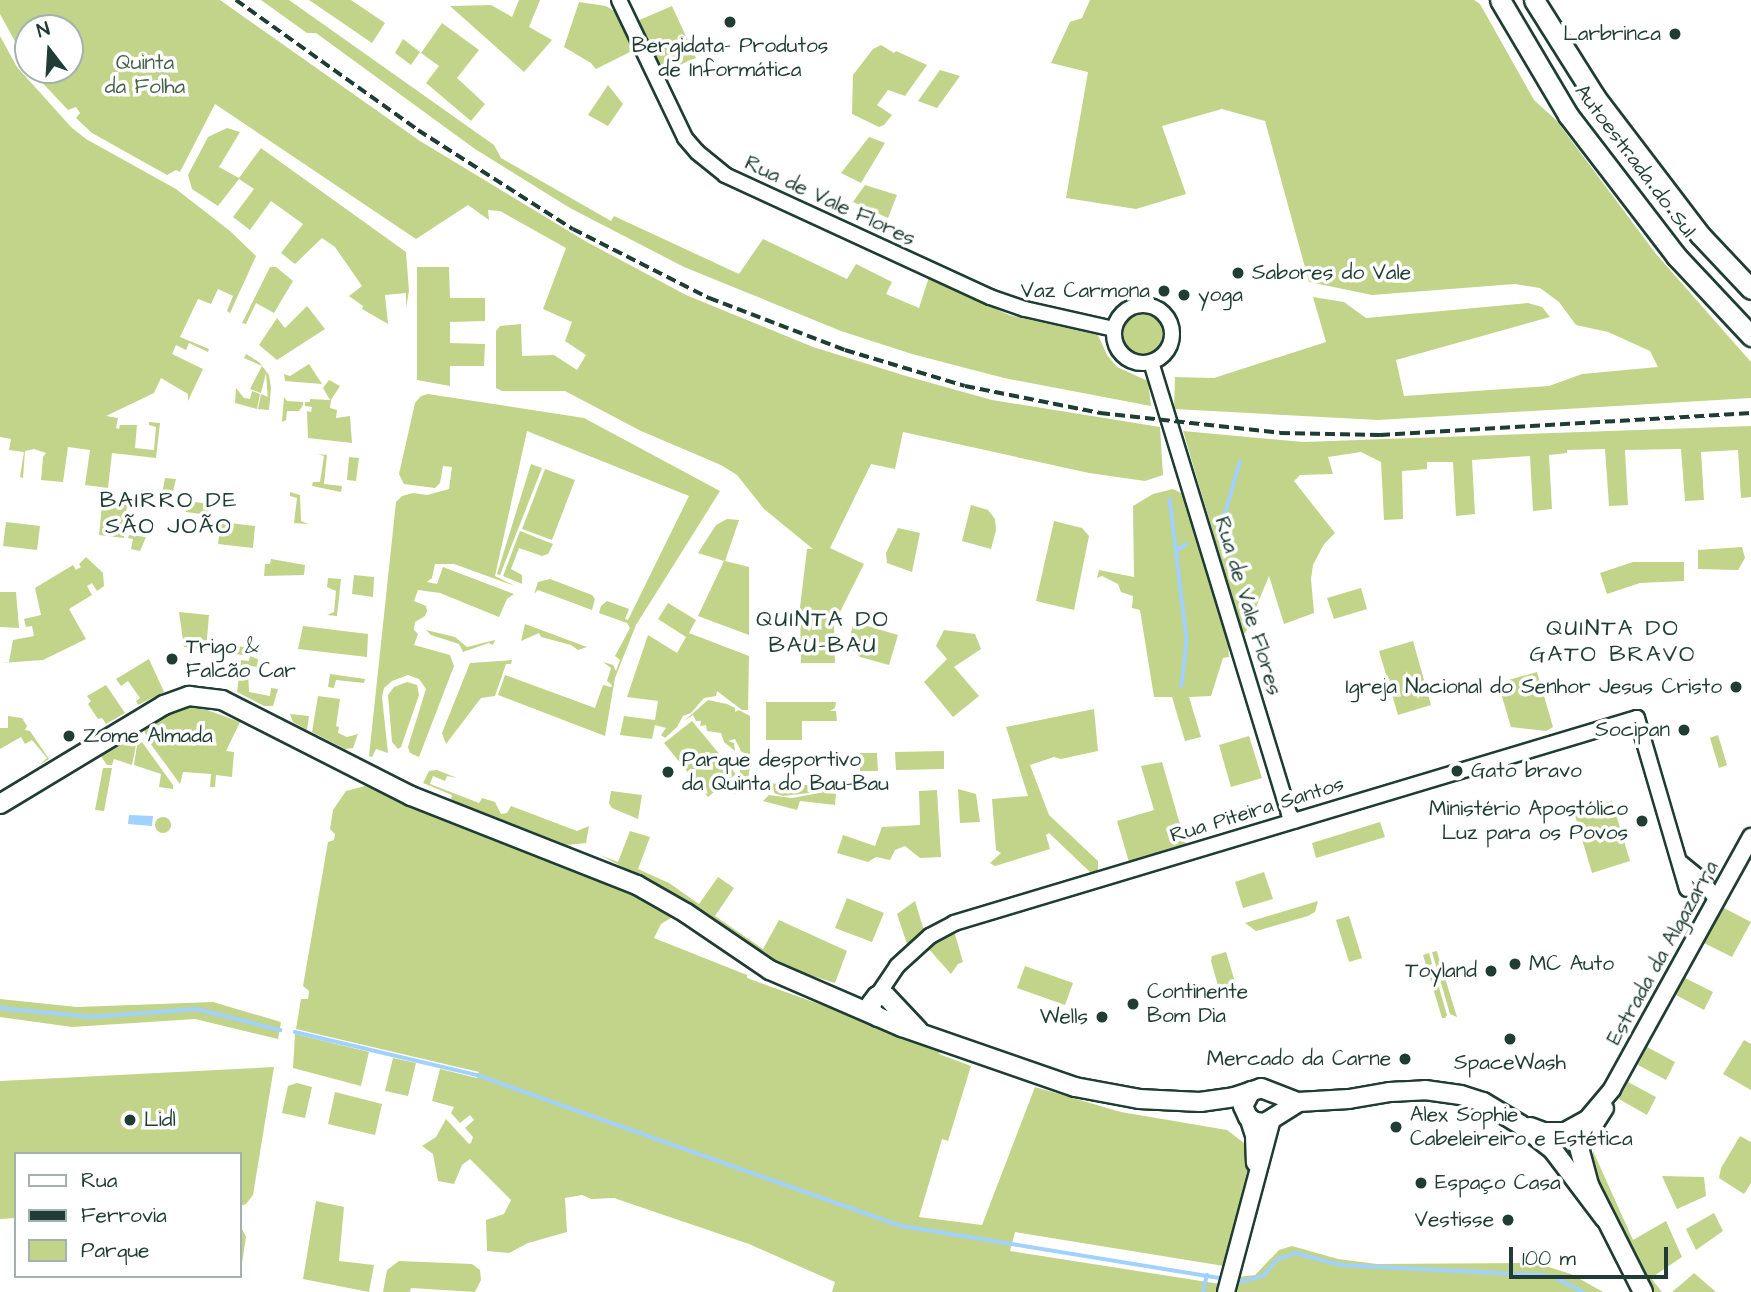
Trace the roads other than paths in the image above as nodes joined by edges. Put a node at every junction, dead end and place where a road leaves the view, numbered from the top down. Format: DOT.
graph roads {
  1 [pos="620,0"];
  2 [pos="1500,0"];
  3 [pos="1534,0"];
  4 [pos="1751,289"];
  5 [pos="1114,329"];
  6 [pos="1751,336"];
  7 [pos="1151,362"];
  8 [pos="0,804"];
  9 [pos="1295,821"];
  10 [pos="1751,837"];
  11 [pos="1681,863"];
  12 [pos="1686,889"];
  13 [pos="1716,899"];
  14 [pos="835,998"];
  15 [pos="885,999"];
  16 [pos="879,1018"];
  17 [pos="918,1030"];
  18 [pos="1612,1089"];
  19 [pos="1251,1091"];
  20 [pos="1200,1102"];
  21 [pos="1275,1109"];
  22 [pos="1246,1115"];
  23 [pos="1521,1125"];
  24 [pos="1563,1132"];
  25 [pos="1580,1149"];
  26 [pos="1556,1154"];
  27 [pos="1253,1189"];
  28 [pos="1605,1219"];
  29 [pos="1226,1292"];
  30 [pos="1643,1292"];
  1 -- 5 [label="street, Rua de Vale Flores"];
  2 -- 6 [label="highway, Autoestrada do Sul"];
  3 -- 4 [label="highway, Autoestrada do Sul"];
  5 -- 7 [label="street"];
  5 -- 7 [label="street"];
  7 -- 9 [label="street, Rua de Vale Flores"];
  8 -- 14 [label="main road"];
  9 -- 11 [label="street, Rua Piteira Santos"];
  9 -- 15 [label="street, Rua Piteira Santos"];
  10 -- 13 [label="main road, Estrada da Algazarra"];
  11 -- 12 [label="street"];
  11 -- 13 [label="street"];
  13 -- 18 [label="main road, Estrada da Algazarra"];
  14 -- 15 [label="main road"];
  14 -- 16 [label="main road"];
  15 -- 16 [label="main road"];
  15 -- 17 [label="main road"];
  16 -- 17 [label="main road"];
  17 -- 20 [label="main road"];
  18 -- 24 [label="main road, Estrada da Algazarra"];
  18 -- 25 [label="main road, Estrada da Algazarra"];
  19 -- 20 [label="main road"];
  19 -- 21 [label="main road"];
  19 -- 22 [label="main road"];
  20 -- 22 [label="main road"];
  21 -- 22 [label="main road"];
  21 -- 23 [label="main road"];
  21 -- 27 [label="main road"];
  22 -- 27 [label="main road"];
  23 -- 24 [label="main road"];
  23 -- 26 [label="main road"];
  24 -- 25 [label="main road"];
  24 -- 26 [label="main road"];
  25 -- 26 [label="main road"];
  25 -- 28 [label="main road"];
  26 -- 28 [label="main road"];
  27 -- 29 [label="main road"];
  28 -- 30 [label="main road"];
}
